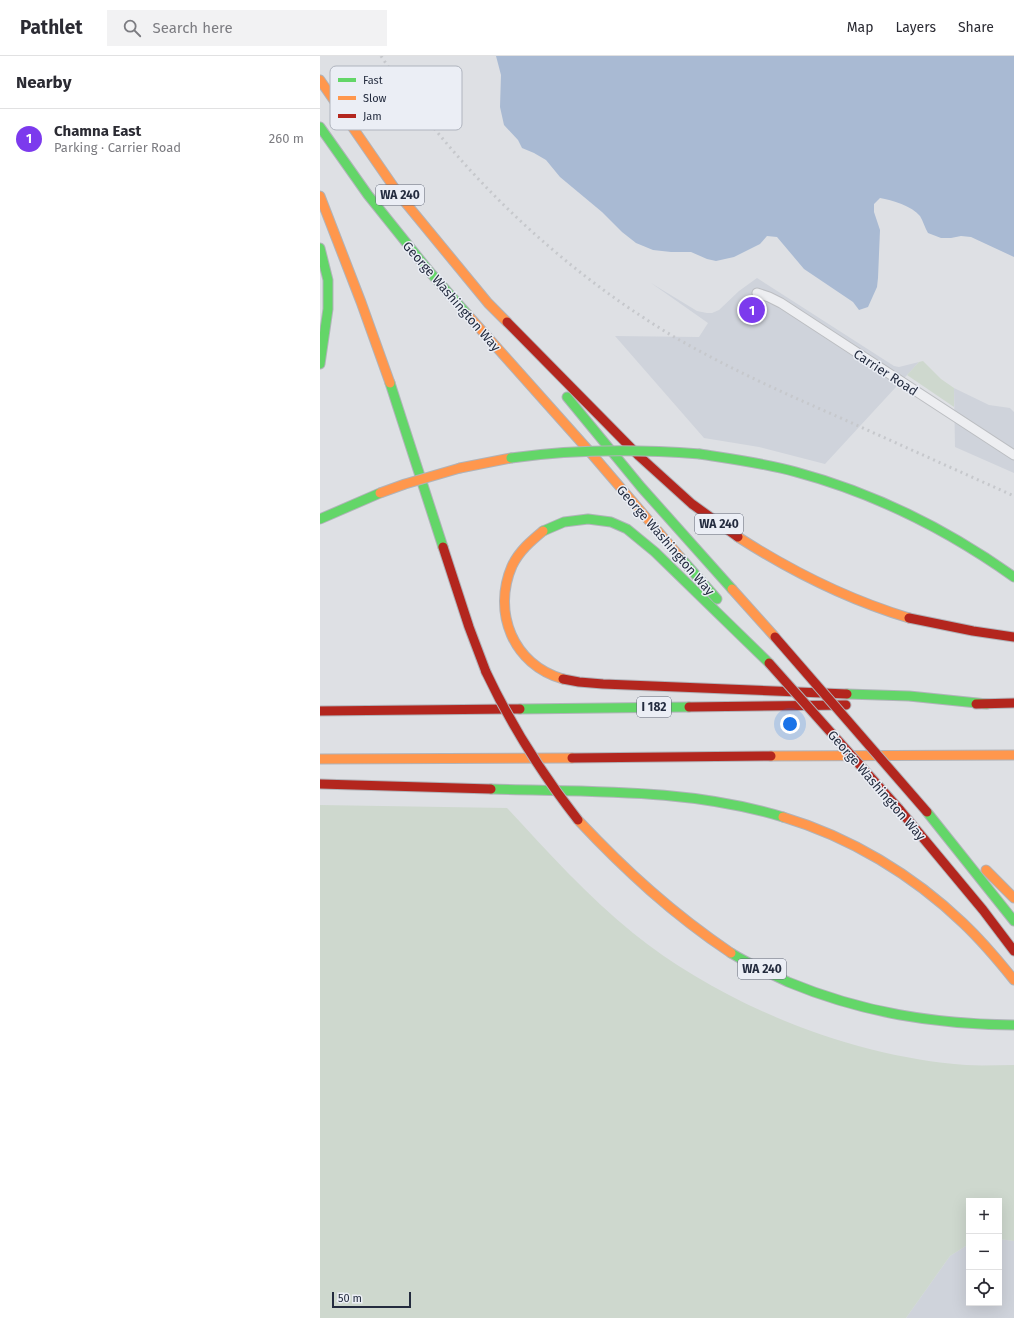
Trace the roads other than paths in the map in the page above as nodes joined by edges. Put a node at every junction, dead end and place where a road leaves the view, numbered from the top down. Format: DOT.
graph roads {
  1 [pos="320,80"];
  2 [pos="330,94"];
  3 [pos="320,127"];
  4 [pos="354,130"];
  5 [pos="320,196"];
  6 [pos="320,248"];
  7 [pos="757,292"];
  8 [pos="488,303"];
  9 [pos="320,364"];
  10 [pos="1014,455"];
  11 [pos="320,519"];
  12 [pos="1014,577"];
  13 [pos="1014,637"];
  14 [pos="769,663"];
  15 [pos="987,704"];
  16 [pos="1014,704"];
  17 [pos="852,705"];
  18 [pos="892,705"];
  19 [pos="320,711"];
  20 [pos="1014,756"];
  21 [pos="320,758"];
  22 [pos="320,784"];
  23 [pos="929,814"];
  24 [pos="1014,898"];
  25 [pos="1014,921"];
  26 [pos="1014,951"];
  27 [pos="1014,980"];
  28 [pos="1014,1025"];
  1 -- 2 [label="highway, WA 240"];
  3 -- 14 [label="highway, George Washington Way"];
  4 -- 8 [label="highway, WA 240"];
  5 -- 28 [label="highway, WA 240, bridge"];
  6 -- 9 [label="highway"];
  7 -- 10 [label="street, Carrier Road"];
  8 -- 13 [label="highway, WA 240"];
  8 -- 23 [label="highway, George Washington Way, bridge"];
  11 -- 12 [label="highway, bridge"];
  14 -- 15 [label="highway"];
  14 -- 26 [label="highway, George Washington Way, bridge"];
  15 -- 16 [label="highway"];
  15 -- 18 [label="highway"];
  17 -- 19 [label="highway, I 182"];
  20 -- 21 [label="highway"];
  22 -- 27 [label="highway"];
  23 -- 24 [label="highway"];
  23 -- 25 [label="highway, George Washington Way"];
}
